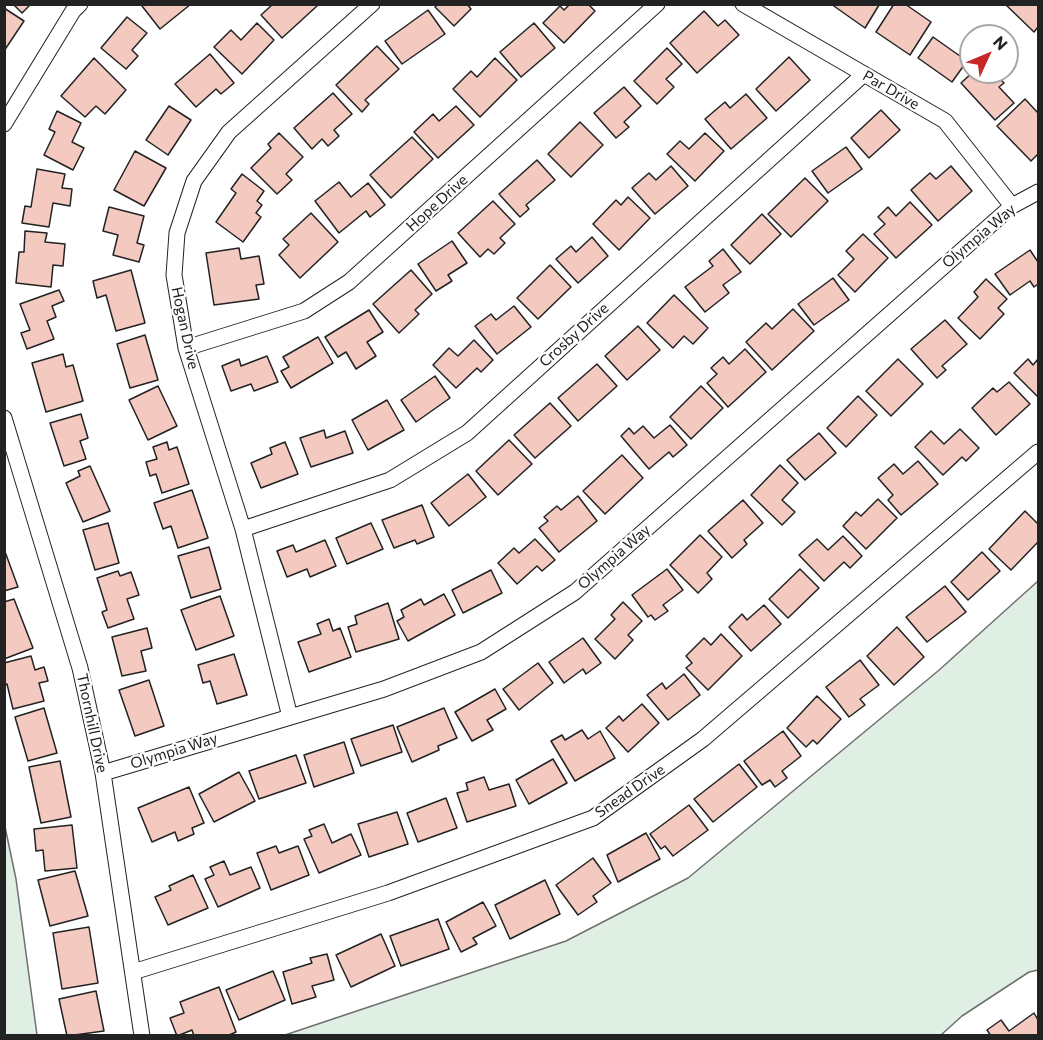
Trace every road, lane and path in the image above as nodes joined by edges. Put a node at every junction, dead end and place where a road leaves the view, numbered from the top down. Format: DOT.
graph roads {
  1 [pos="80,4"];
  2 [pos="372,4"];
  3 [pos="657,4"];
  4 [pos="743,4"];
  5 [pos="864,74"];
  6 [pos="4,124"];
  7 [pos="1038,192"];
  8 [pos="1012,206"];
  9 [pos="186,348"];
  10 [pos="4,418"];
  11 [pos="1038,453"];
  12 [pos="243,529"];
  13 [pos="290,717"];
  14 [pos="103,773"];
  15 [pos="133,972"];
  16 [pos="142,1035"];
  1 -- 6 [label="street"];
  2 -- 9 [label="street, Hogan Drive"];
  3 -- 9 [label="street, Hope Drive"];
  4 -- 5 [label="street, Par Drive"];
  5 -- 8 [label="street, Par Drive"];
  5 -- 12 [label="street, Crosby Drive"];
  7 -- 8 [label="street, Olympia Way"];
  8 -- 13 [label="street, Olympia Way"];
  9 -- 12 [label="street, Hogan Drive"];
  10 -- 14 [label="street, Thornhill Drive"];
  11 -- 15 [label="street, Snead Drive"];
  12 -- 13 [label="street, Hogan Drive"];
  13 -- 14 [label="street, Olympia Way"];
  14 -- 15 [label="street, Thornhill Drive"];
  15 -- 16 [label="street, Thornhill Drive"];
}
